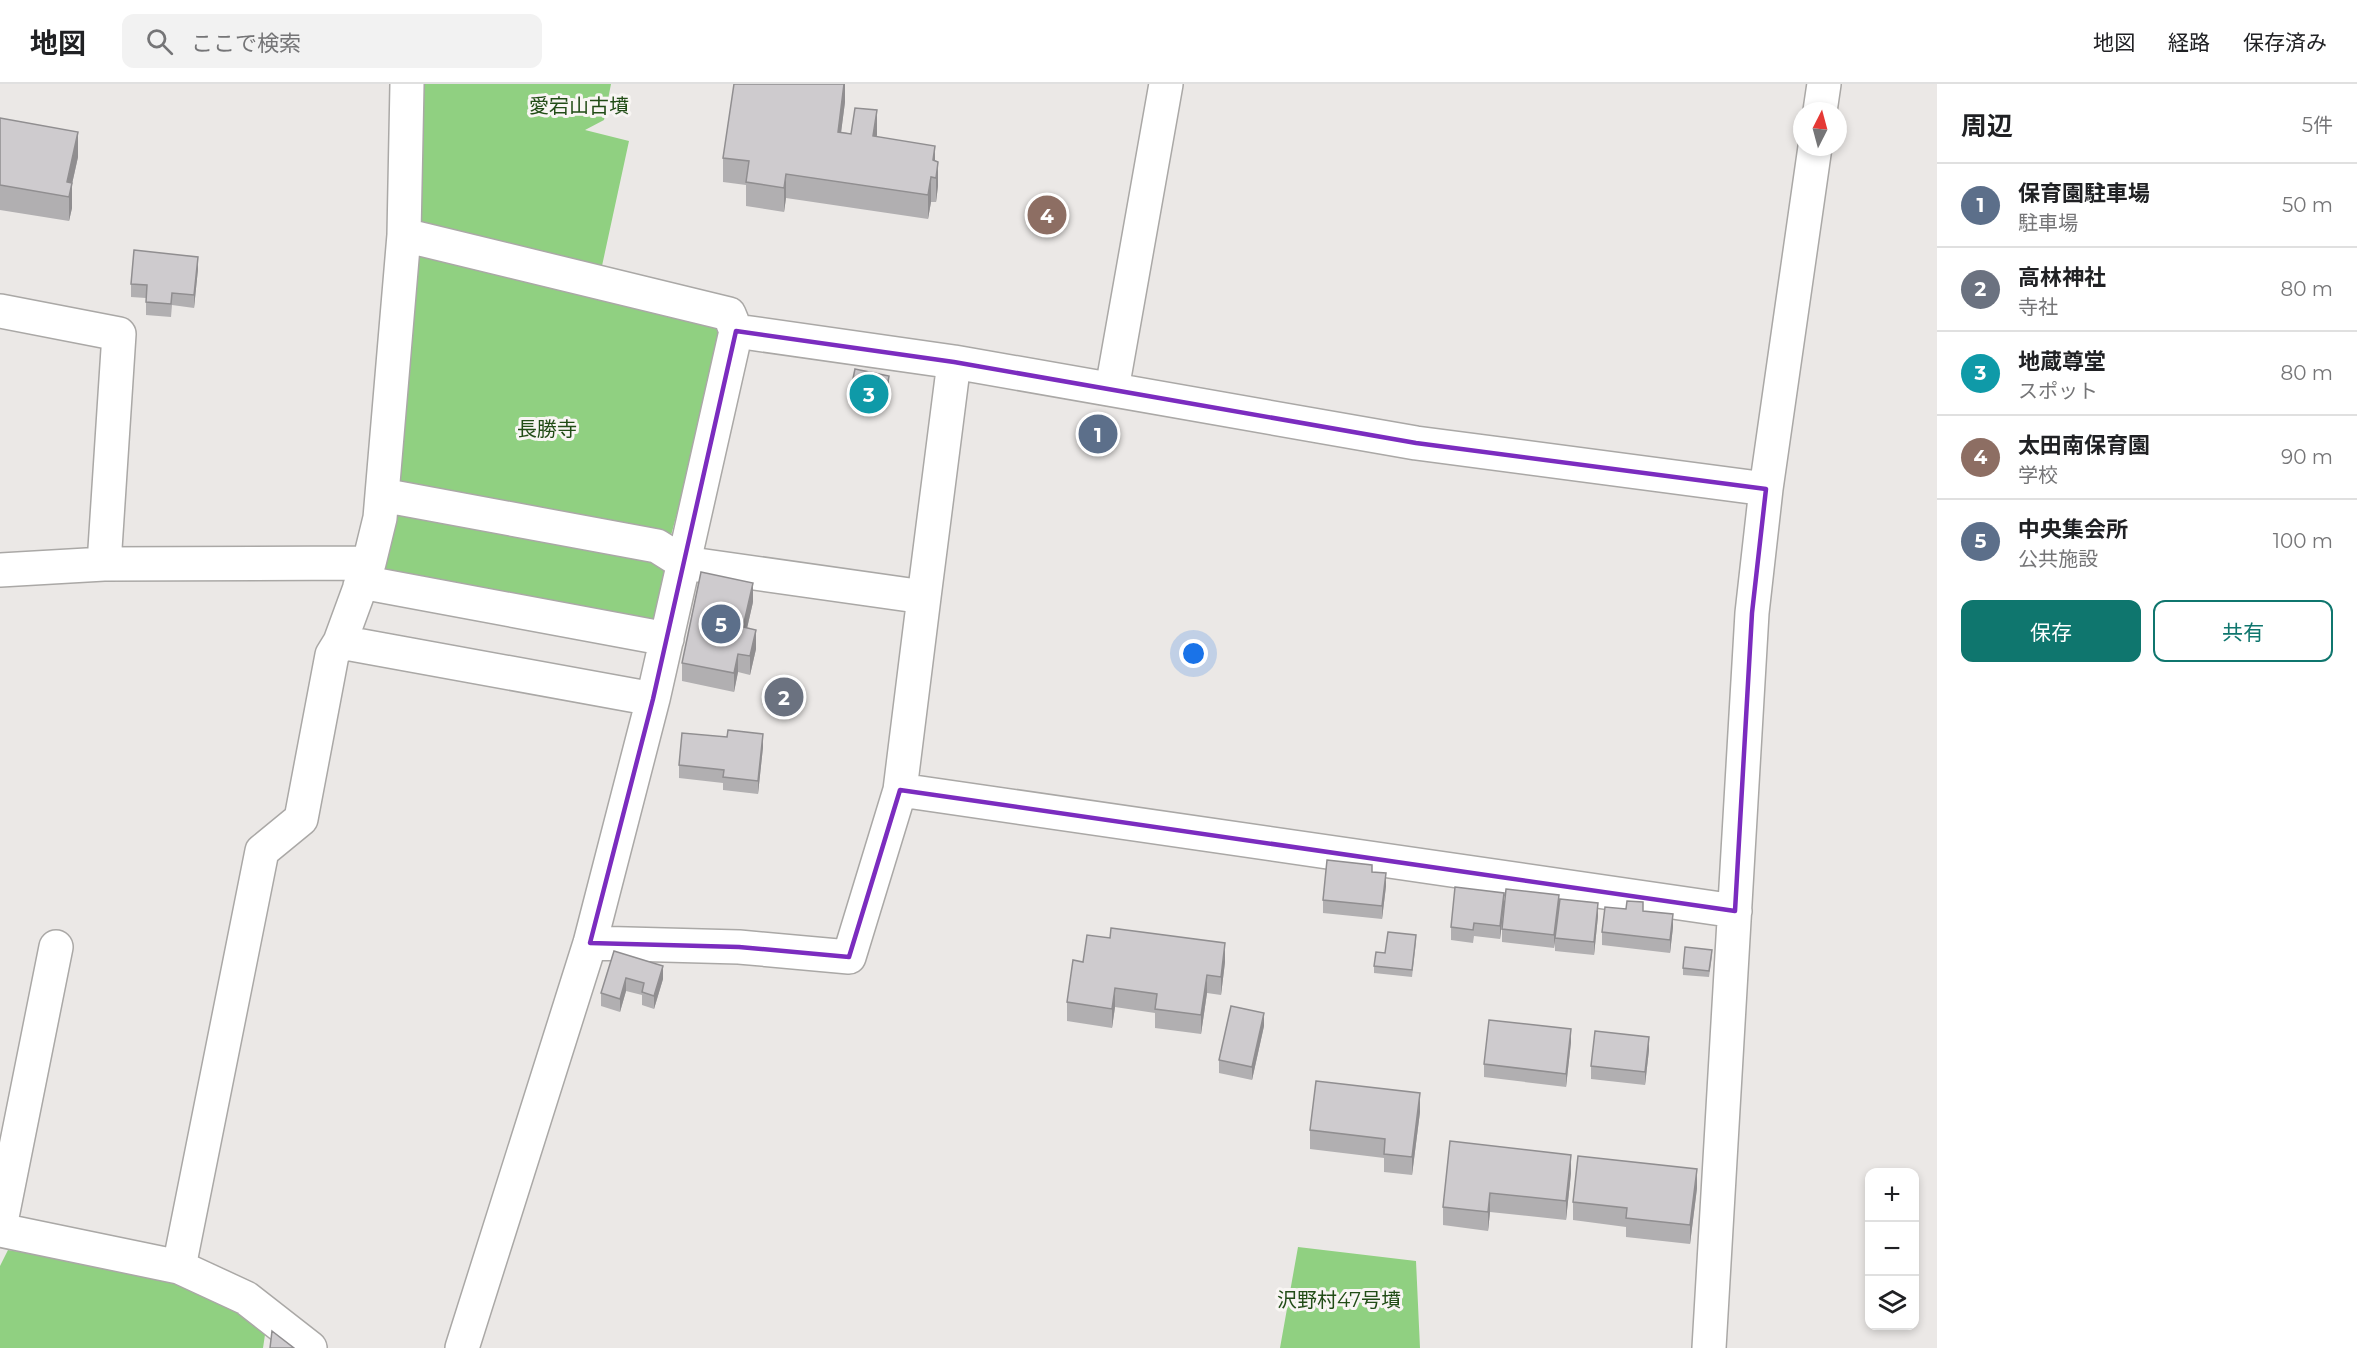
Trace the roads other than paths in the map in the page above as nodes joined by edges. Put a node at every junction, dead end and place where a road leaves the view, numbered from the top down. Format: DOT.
graph roads {
  1 [pos="407,84"];
  2 [pos="1166,84"];
  3 [pos="1824,84"];
  4 [pos="1821,102"];
  5 [pos="1814,156"];
  6 [pos="404,235"];
  7 [pos="0,311"];
  8 [pos="736,330"];
  9 [pos="954,362"];
  10 [pos="1112,389"];
  11 [pos="1766,489"];
  12 [pos="382,495"];
  13 [pos="684,563"];
  14 [pos="104,564"];
  15 [pos="0,570"];
  16 [pos="364,574"];
  17 [pos="924,597"];
  18 [pos="667,639"];
  19 [pos="340,642"];
  20 [pos="653,699"];
  21 [pos="900,790"];
  22 [pos="1735,910"];
  23 [pos="590,944"];
  24 [pos="56,947"];
  25 [pos="0,1228"];
  26 [pos="179,1267"];
  27 [pos="310,1348"];
  28 [pos="462,1348"];
  29 [pos="1709,1348"];
  1 -- 6 [label="street"];
  2 -- 10 [label="street"];
  3 -- 4 [label="street"];
  5 -- 11 [label="street"];
  6 -- 8 [label="street"];
  6 -- 12 [label="street"];
  7 -- 14 [label="street"];
  8 -- 9 [label="street"];
  8 -- 13 [label="street"];
  9 -- 10 [label="street"];
  9 -- 17 [label="street"];
  10 -- 11 [label="street"];
  11 -- 22 [label="street"];
  12 -- 13 [label="street"];
  12 -- 16 [label="street"];
  13 -- 17 [label="street"];
  13 -- 18 [label="street"];
  14 -- 15 [label="street"];
  14 -- 16 [label="street"];
  16 -- 18 [label="street"];
  16 -- 19 [label="street"];
  17 -- 21 [label="street"];
  18 -- 20 [label="street"];
  19 -- 20 [label="street"];
  19 -- 26 [label="street"];
  20 -- 23 [label="street"];
  21 -- 22 [label="street"];
  21 -- 23 [label="street"];
  22 -- 29 [label="street"];
  23 -- 28 [label="street"];
  24 -- 25 [label="street"];
  25 -- 26 [label="street"];
  26 -- 27 [label="street"];
}
